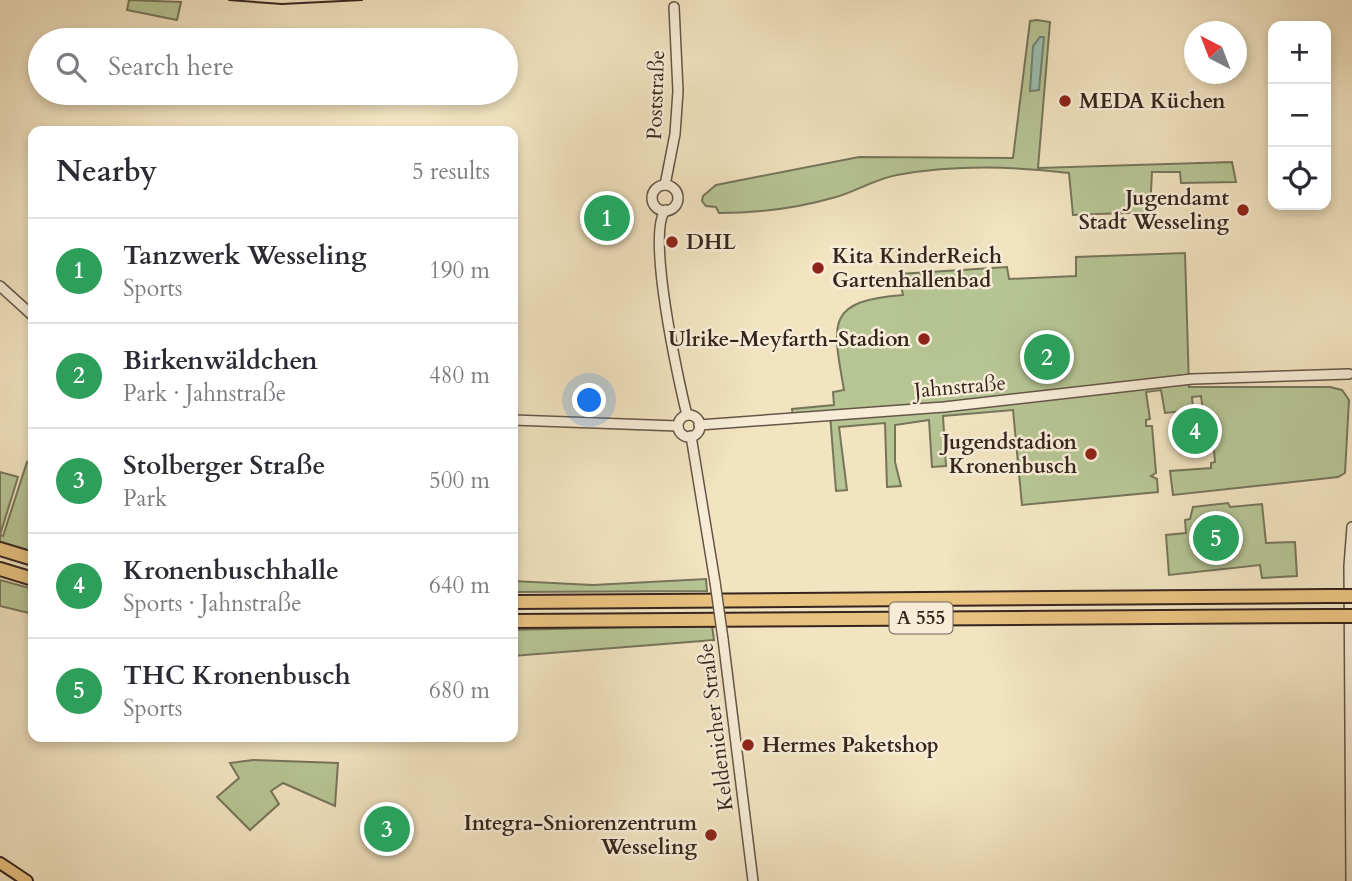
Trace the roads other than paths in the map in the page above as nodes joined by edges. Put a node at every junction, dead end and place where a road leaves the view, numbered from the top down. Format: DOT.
graph roads {
  1 [pos="674,7"];
  2 [pos="664,185"];
  3 [pos="661,209"];
  4 [pos="0,286"];
  5 [pos="28,311"];
  6 [pos="1351,375"];
  7 [pos="687,415"];
  8 [pos="518,420"];
  9 [pos="699,425"];
  10 [pos="678,426"];
  11 [pos="691,436"];
  12 [pos="1352,527"];
  13 [pos="0,549"];
  14 [pos="28,557"];
  15 [pos="0,569"];
  16 [pos="28,577"];
  17 [pos="1352,596"];
  18 [pos="518,602"];
  19 [pos="1352,616"];
  20 [pos="518,621"];
  21 [pos="0,863"];
  22 [pos="27,881"];
  23 [pos="753,881"];
  24 [pos="1351,881"];
  1 -- 2 [label="street, Poststraße"];
  2 -- 3 [label="street"];
  2 -- 3 [label="street"];
  3 -- 7 [label="street"];
  4 -- 5 [label="street"];
  6 -- 9 [label="street, Jahnstraße"];
  7 -- 9 [label="street"];
  7 -- 10 [label="street"];
  8 -- 10 [label="street"];
  9 -- 11 [label="street"];
  10 -- 11 [label="street"];
  11 -- 23 [label="street, Keldenicher Straße, bridge"];
  12 -- 24 [label="street"];
  13 -- 14 [label="highway"];
  15 -- 16 [label="highway"];
  17 -- 18 [label="highway, A 555, bridge"];
  19 -- 20 [label="highway, A 555, bridge"];
  21 -- 22 [label="main road"];
}
